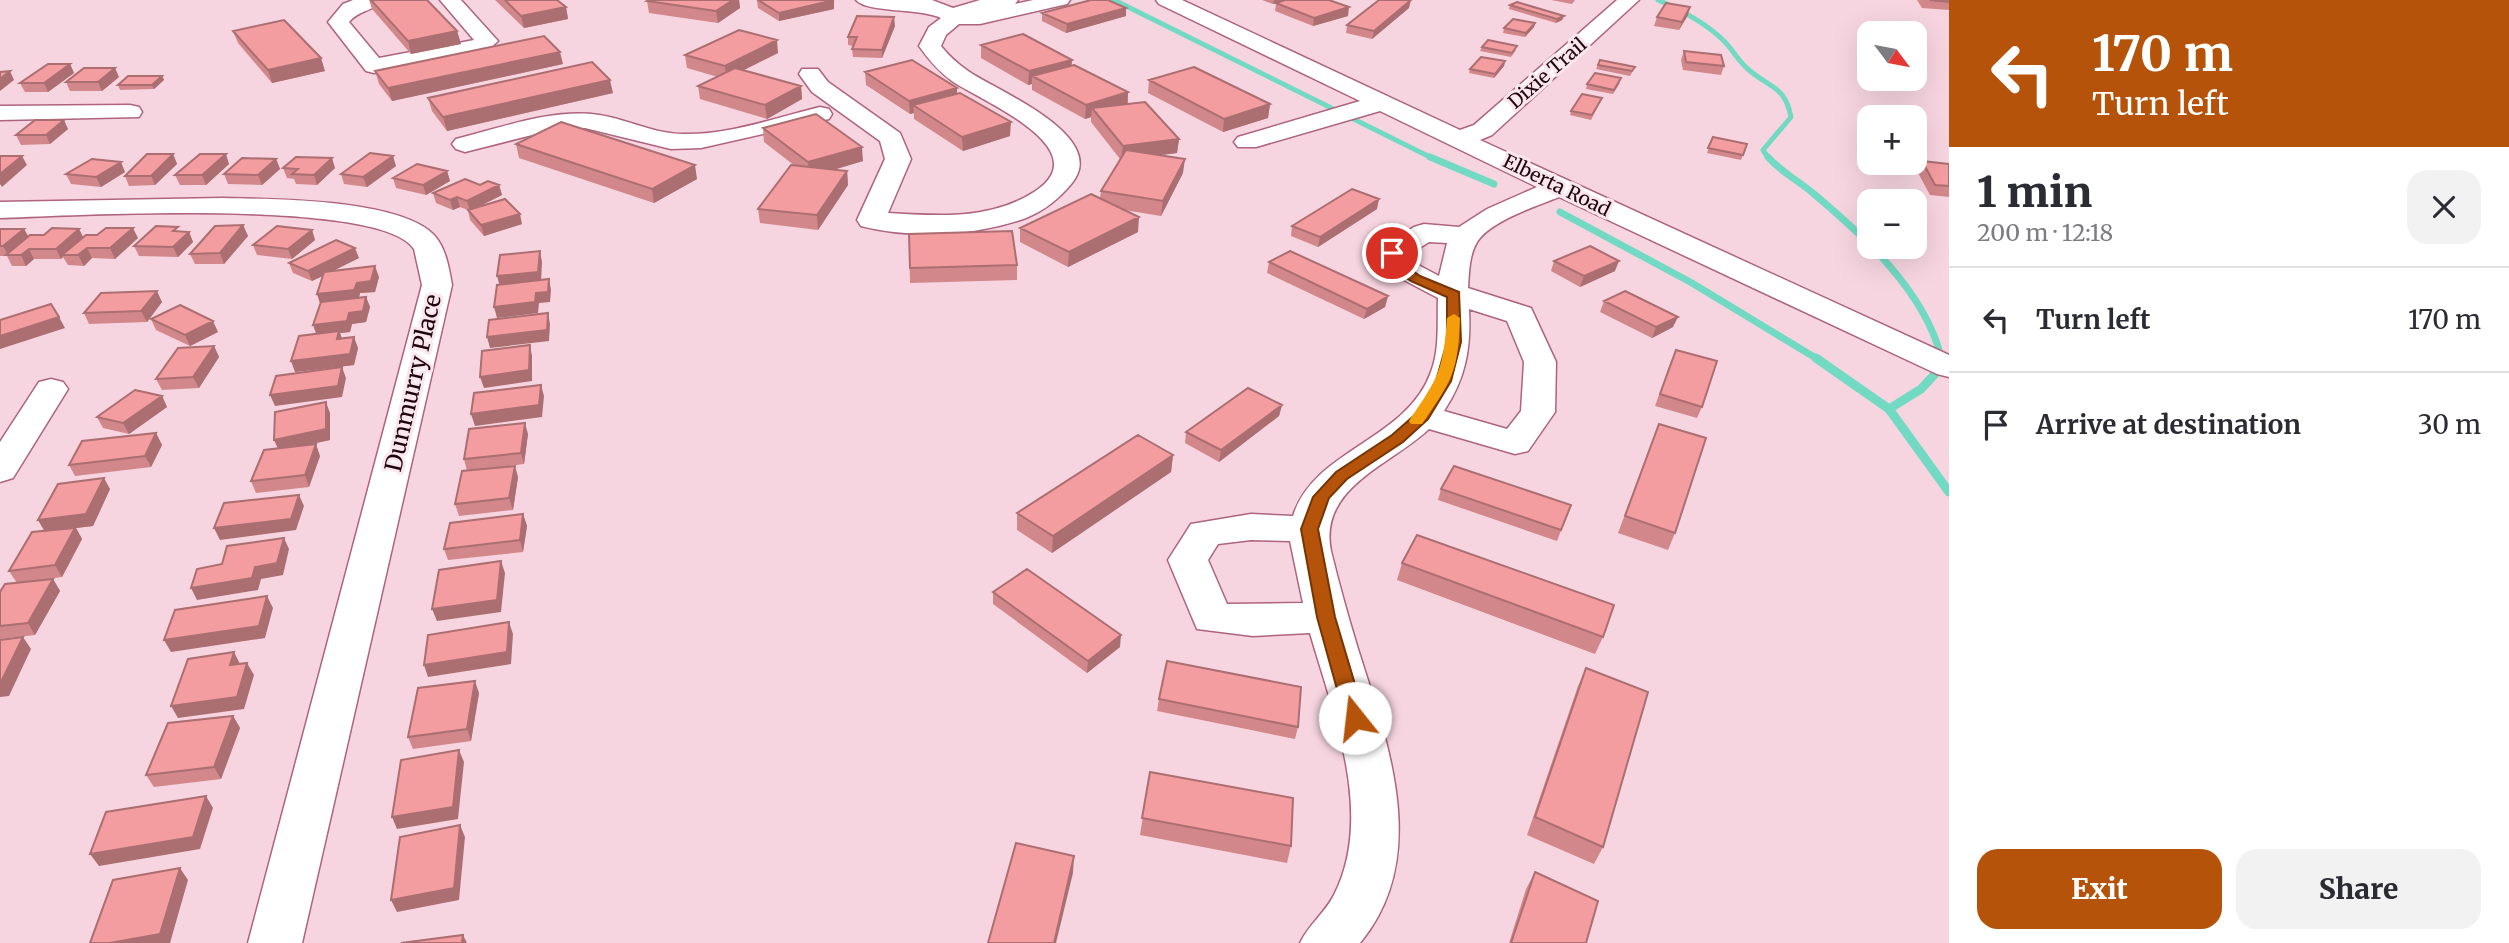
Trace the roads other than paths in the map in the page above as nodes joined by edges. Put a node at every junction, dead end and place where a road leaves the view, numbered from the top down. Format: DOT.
graph roads {
  1 [pos="373,0"];
  2 [pos="450,0"];
  3 [pos="866,0"];
  4 [pos="1060,0"];
  5 [pos="1166,0"];
  6 [pos="1629,0"];
  7 [pos="1003,5"];
  8 [pos="957,18"];
  9 [pos="810,74"];
  10 [pos="1384,102"];
  11 [pos="848,107"];
  12 [pos="130,111"];
  13 [pos="4,116"];
  14 [pos="1461,139"];
  15 [pos="1247,142"];
  16 [pos="464,144"];
  17 [pos="1534,174"];
  18 [pos="1559,187"];
  19 [pos="0,210"];
  20 [pos="1473,230"];
  21 [pos="1454,295"];
  22 [pos="1949,367"];
  23 [pos="51,389"];
  24 [pos="1423,416"];
  25 [pos="0,470"];
  26 [pos="1309,529"];
  27 [pos="1326,617"];
  28 [pos="275,943"];
  29 [pos="1327,943"];
  1 -- 2 [label="street"];
  3 -- 8 [label="street"];
  4 -- 7 [label="street"];
  5 -- 10 [label="street, Elberta Road"];
  6 -- 14 [label="street, Dixie Trail"];
  7 -- 8 [label="street"];
  8 -- 11 [label="street"];
  9 -- 11 [label="street"];
  10 -- 14 [label="street, Elberta Road"];
  10 -- 15 [label="street"];
  11 -- 16 [label="street"];
  12 -- 13 [label="street"];
  14 -- 17 [label="street, Elberta Road"];
  17 -- 18 [label="street, Elberta Road"];
  17 -- 20 [label="street"];
  18 -- 20 [label="street"];
  18 -- 22 [label="street, Elberta Road"];
  19 -- 28 [label="street, Dunmurry Place"];
  20 -- 21 [label="street"];
  20 -- 21 [label="street"];
  21 -- 24 [label="street"];
  21 -- 24 [label="street"];
  23 -- 25 [label="street"];
  24 -- 26 [label="street"];
  26 -- 27 [label="street"];
  26 -- 27 [label="street"];
  27 -- 29 [label="street"];
}
